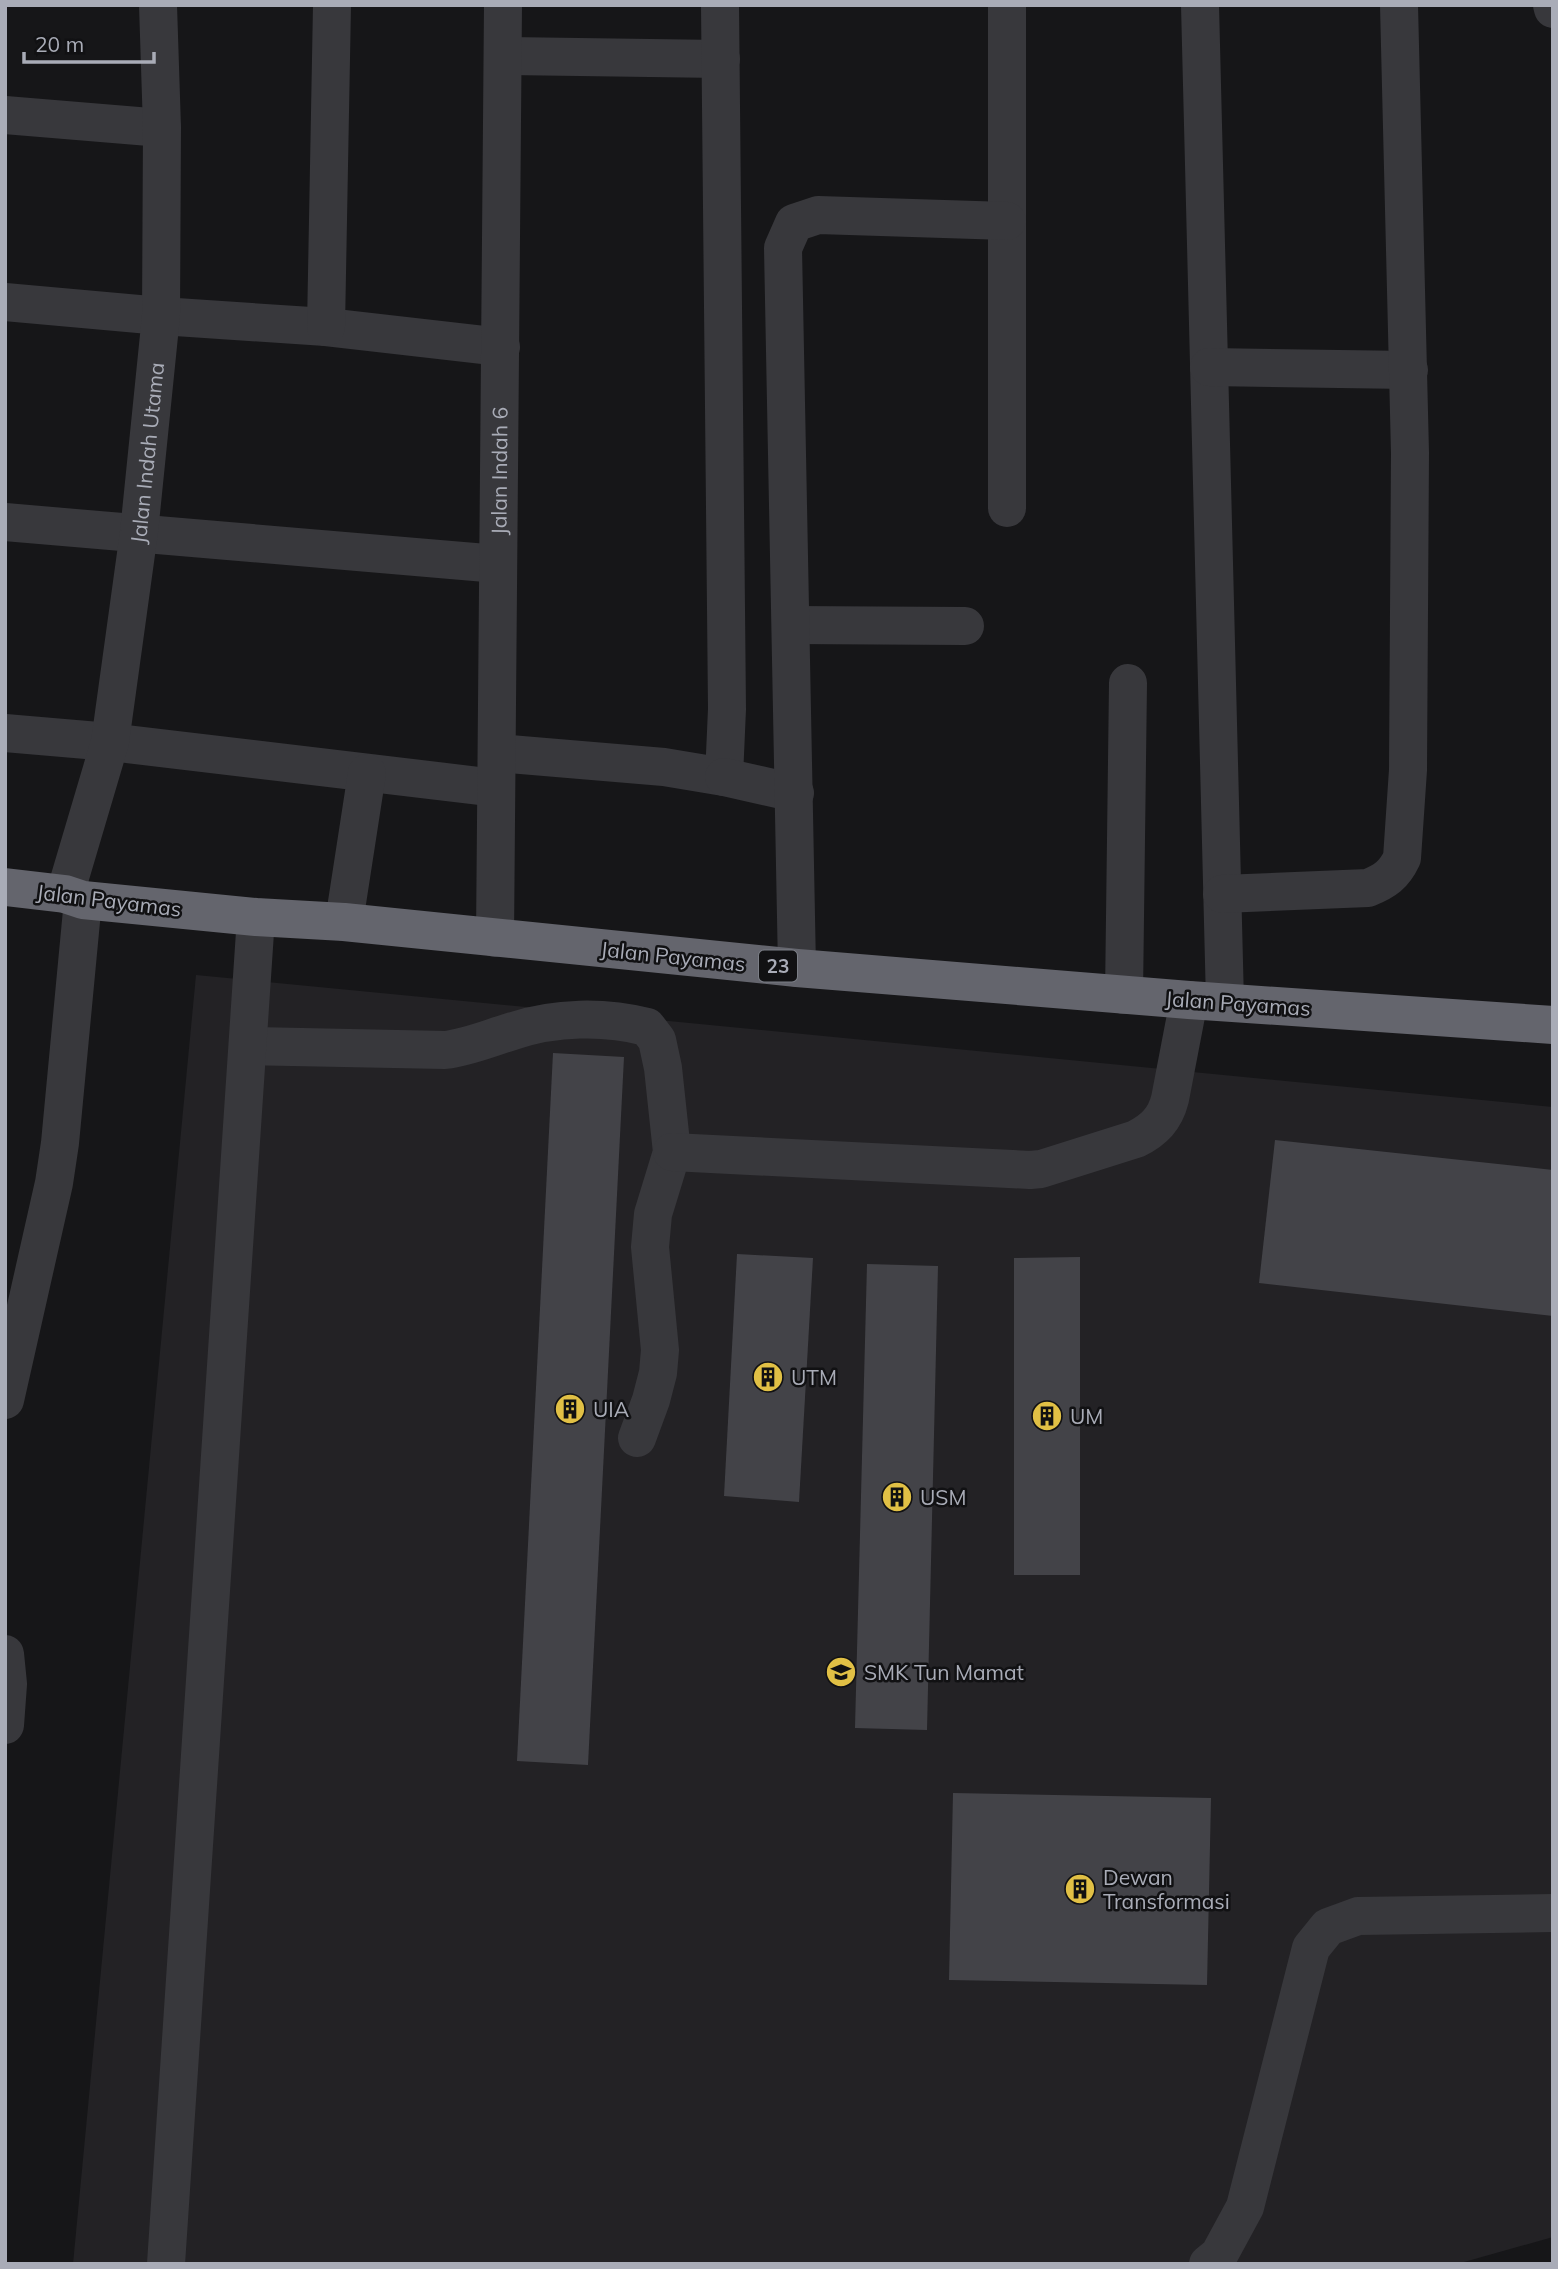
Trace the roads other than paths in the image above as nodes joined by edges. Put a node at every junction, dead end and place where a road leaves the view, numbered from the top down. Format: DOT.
graph roads {
  1 [pos="158,5"];
  2 [pos="332,5"];
  3 [pos="503,5"];
  4 [pos="720,5"];
  5 [pos="1007,5"];
  6 [pos="1200,5"];
  7 [pos="1399,5"];
  8 [pos="503,56"];
  9 [pos="721,60"];
  10 [pos="5,115"];
  11 [pos="162,128"];
  12 [pos="1007,220"];
  13 [pos="5,302"];
  14 [pos="161,316"];
  15 [pos="326,327"];
  16 [pos="501,347"];
  17 [pos="1209,367"];
  18 [pos="1409,370"];
  19 [pos="1007,508"];
  20 [pos="5,522"];
  21 [pos="139,532"];
  22 [pos="498,564"];
  23 [pos="791,625"];
  24 [pos="965,626"];
  25 [pos="1128,683"];
  26 [pos="5,733"];
  27 [pos="110,742"];
  28 [pos="497,771"];
  29 [pos="367,773"];
  30 [pos="724,777"];
  31 [pos="795,793"];
  32 [pos="5,887"];
  33 [pos="1222,894"];
  34 [pos="74,897"];
  35 [pos="256,917"];
  36 [pos="344,922"];
  37 [pos="495,938"];
  38 [pos="797,968"];
  39 [pos="1124,995"];
  40 [pos="1207,1001"];
  41 [pos="1553,1025"];
  42 [pos="248,1046"];
  43 [pos="672,1152"];
  44 [pos="5,1400"];
  45 [pos="637,1438"];
  46 [pos="5,1654"];
  47 [pos="5,1725"];
  48 [pos="1553,1913"];
  49 [pos="166,2264"];
  50 [pos="1208,2264"];
  1 -- 11 [label="street, Jalan Indah Utama"];
  2 -- 15 [label="street"];
  3 -- 8 [label="street, Jalan Indah 6"];
  4 -- 9 [label="street"];
  5 -- 12 [label="street"];
  6 -- 17 [label="street"];
  7 -- 18 [label="street"];
  8 -- 9 [label="street"];
  8 -- 16 [label="street, Jalan Indah 6"];
  9 -- 30 [label="street"];
  10 -- 11 [label="street"];
  11 -- 14 [label="street, Jalan Indah Utama"];
  12 -- 19 [label="street"];
  12 -- 23 [label="street"];
  13 -- 14 [label="street"];
  14 -- 15 [label="street"];
  14 -- 21 [label="street, Jalan Indah Utama"];
  15 -- 16 [label="street"];
  16 -- 22 [label="street, Jalan Indah 6"];
  17 -- 18 [label="street"];
  17 -- 33 [label="street"];
  18 -- 33 [label="street"];
  20 -- 21 [label="street"];
  21 -- 22 [label="street"];
  21 -- 27 [label="street, Jalan Indah Utama"];
  22 -- 28 [label="street, Jalan Indah 6"];
  23 -- 24 [label="street"];
  23 -- 31 [label="street"];
  25 -- 39 [label="street"];
  26 -- 27 [label="street"];
  27 -- 29 [label="street"];
  27 -- 34 [label="street, Jalan Indah Utama"];
  28 -- 29 [label="street"];
  28 -- 30 [label="street"];
  28 -- 37 [label="street, Jalan Indah 6"];
  29 -- 36 [label="street"];
  30 -- 31 [label="street"];
  31 -- 38 [label="street"];
  32 -- 34 [label="highway, Jalan Payamas / 23"];
  33 -- 40 [label="street"];
  34 -- 35 [label="highway, Jalan Payamas / 23"];
  34 -- 44 [label="street, Jalan Indah Utama"];
  35 -- 36 [label="highway, Jalan Payamas / 23"];
  35 -- 42 [label="street"];
  36 -- 37 [label="highway, Jalan Payamas / 23"];
  37 -- 38 [label="highway, Jalan Payamas / 23"];
  38 -- 39 [label="highway, Jalan Payamas / 23"];
  39 -- 40 [label="highway, Jalan Payamas / 23"];
  40 -- 41 [label="highway, Jalan Payamas / 23"];
  40 -- 43 [label="street"];
  42 -- 43 [label="street"];
  42 -- 49 [label="street"];
  43 -- 45 [label="street"];
  46 -- 47 [label="street"];
  48 -- 50 [label="street"];
}
